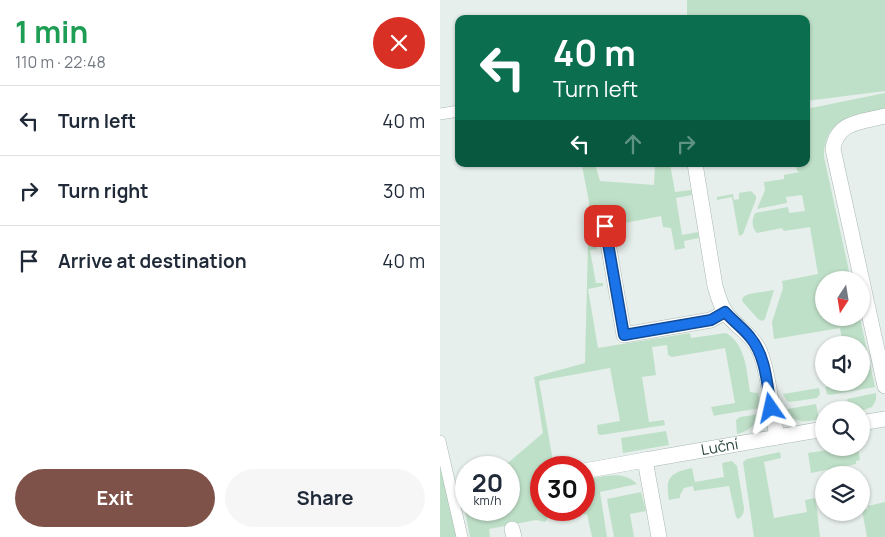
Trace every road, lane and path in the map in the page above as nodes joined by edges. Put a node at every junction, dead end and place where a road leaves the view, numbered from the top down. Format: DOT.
graph roads {
  1 [pos="455,112"];
  2 [pos="440,114"];
  3 [pos="885,116"];
  4 [pos="695,167"];
  5 [pos="605,226"];
  6 [pos="725,312"];
  7 [pos="885,386"];
  8 [pos="885,419"];
  9 [pos="870,422"];
  10 [pos="815,431"];
  11 [pos="777,437"];
  12 [pos="440,441"];
  13 [pos="645,460"];
  14 [pos="595,469"];
  15 [pos="462,537"];
  16 [pos="659,537"];
  1 -- 2 [label="lane"];
  3 -- 7 [label="street"];
  4 -- 6 [label="street"];
  5 -- 6 [label="street"];
  6 -- 11 [label="street"];
  8 -- 9 [label="street"];
  10 -- 11 [label="street, Luční"];
  11 -- 13 [label="street, Luční"];
  12 -- 15 [label="lane"];
  13 -- 14 [label="street, Luční"];
  13 -- 16 [label="street"];
}
